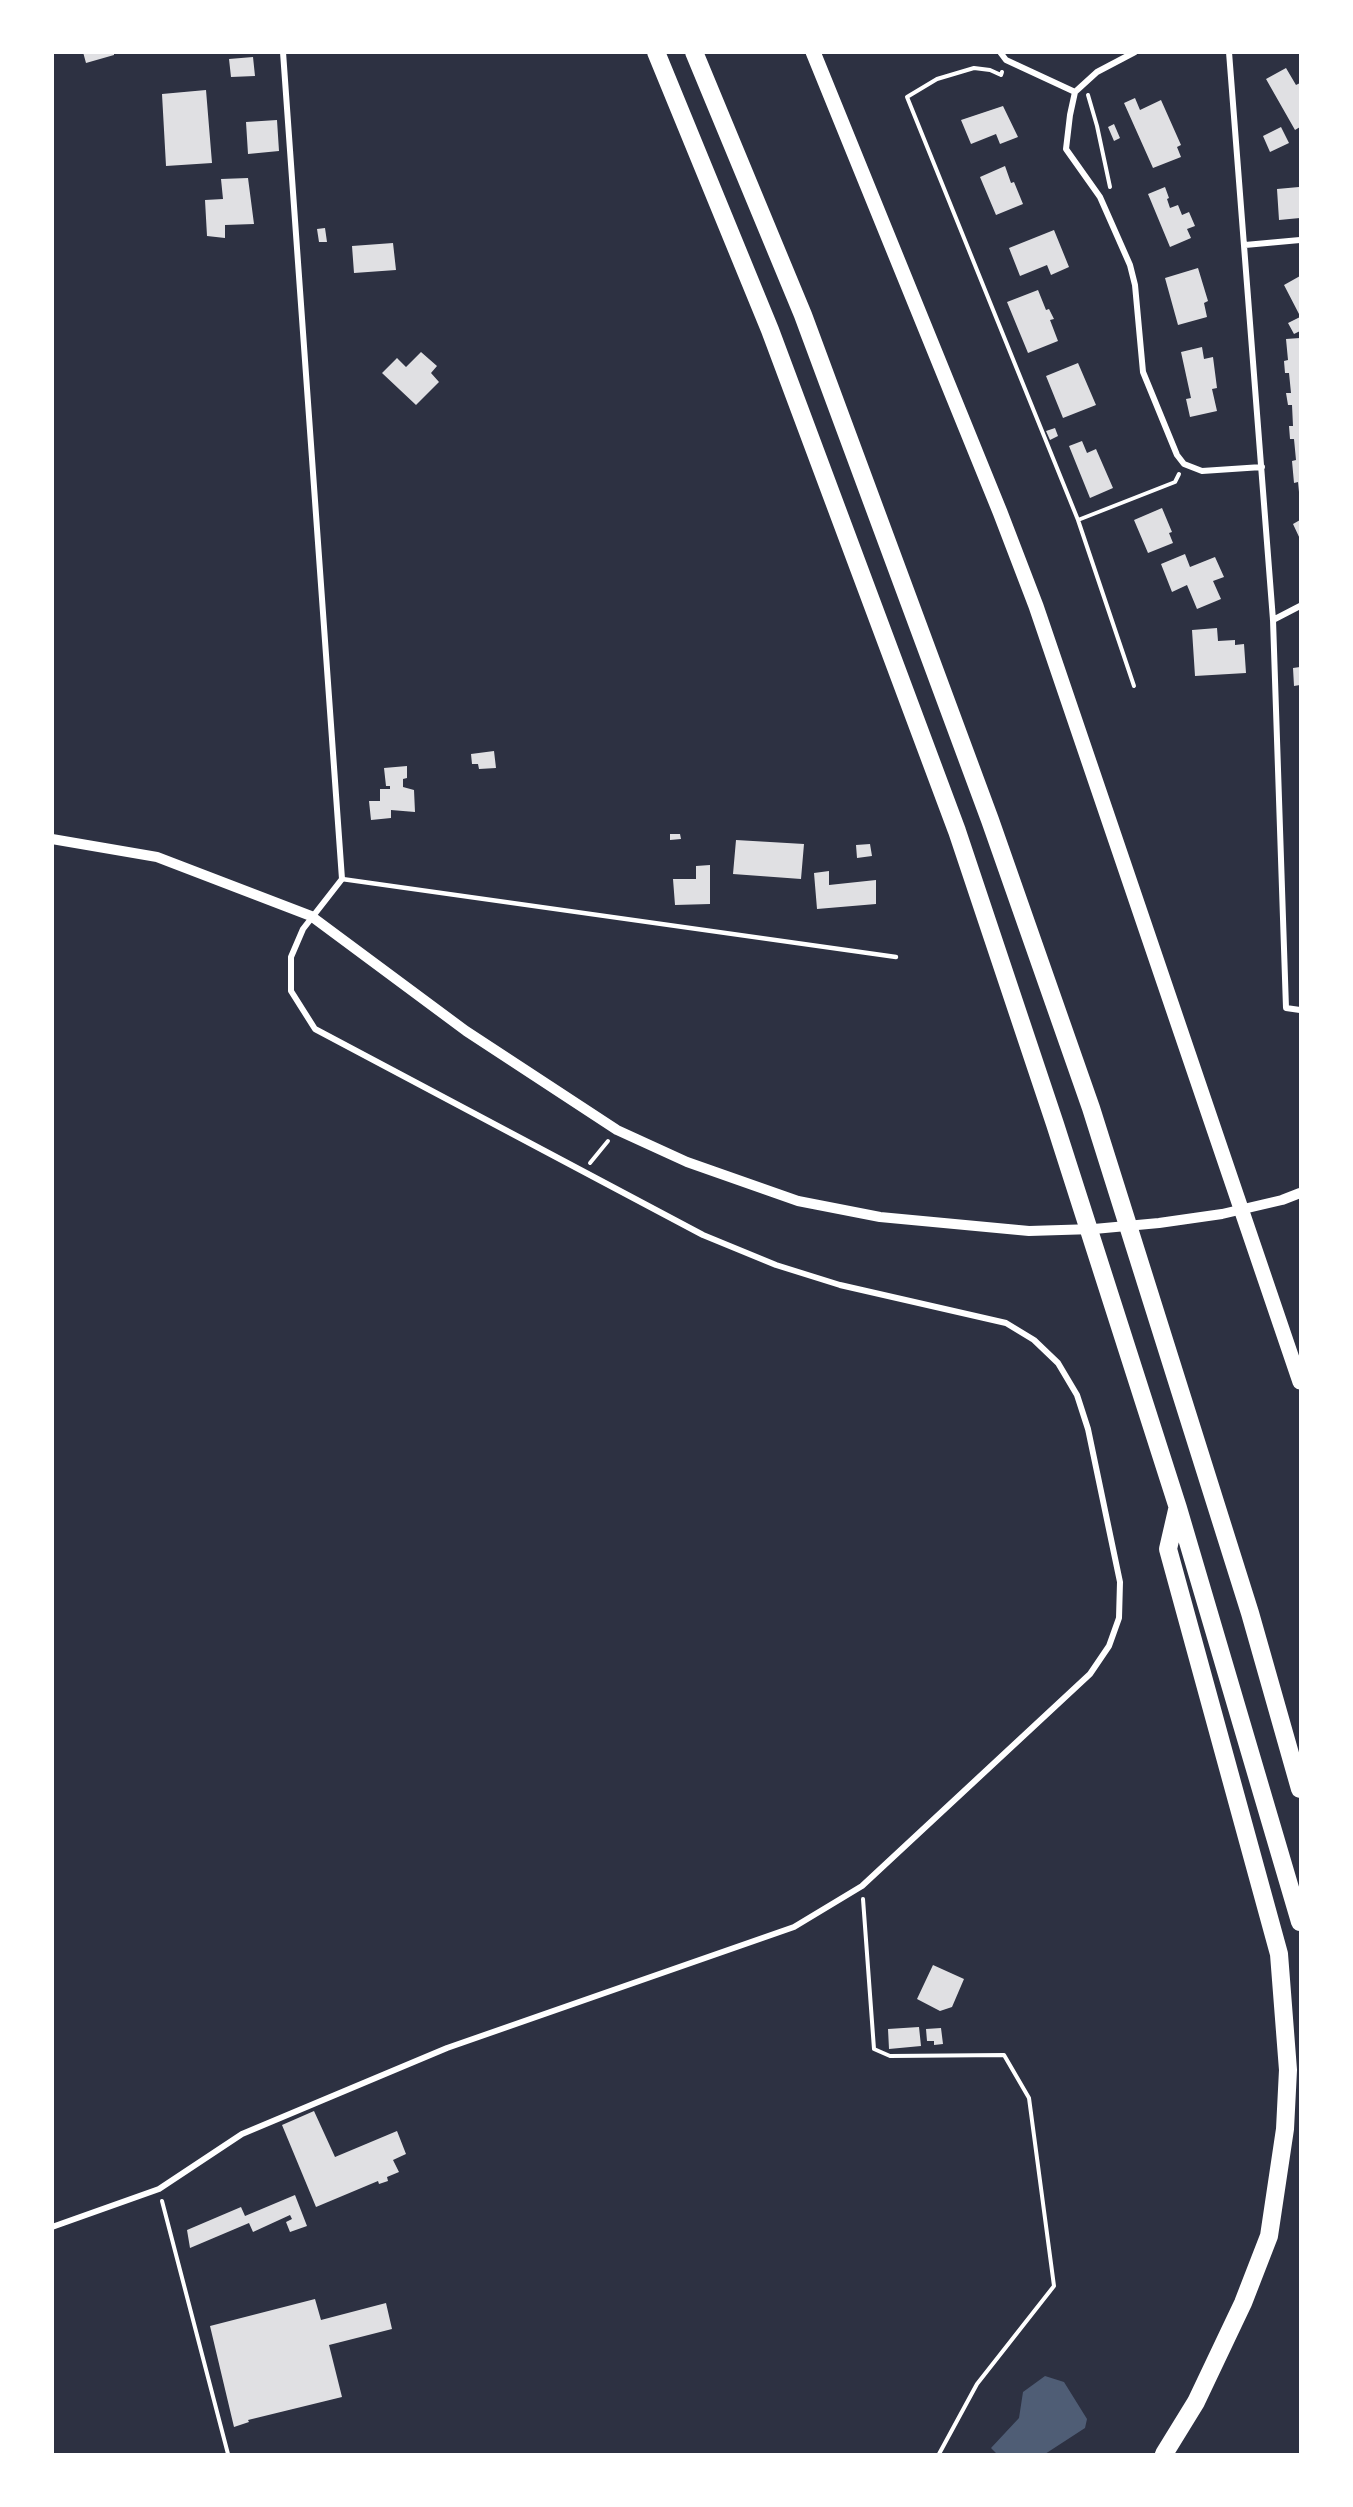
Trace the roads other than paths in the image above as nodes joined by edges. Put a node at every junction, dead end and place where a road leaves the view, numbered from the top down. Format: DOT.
graph roads {
  1 [pos="283,52"];
  2 [pos="656,52"];
  3 [pos="694,52"];
  4 [pos="813,52"];
  5 [pos="1000,52"];
  6 [pos="1135,52"];
  7 [pos="1229,52"];
  8 [pos="1076,92"];
  9 [pos="1300,240"];
  10 [pos="1245,245"];
  11 [pos="1262,467"];
  12 [pos="1300,606"];
  13 [pos="1273,620"];
  14 [pos="52,839"];
  15 [pos="342,879"];
  16 [pos="310,916"];
  17 [pos="896,957"];
  18 [pos="1300,1010"];
  19 [pos="1300,1192"];
  20 [pos="1300,1382"];
  21 [pos="1178,1508"];
  22 [pos="1300,1789"];
  23 [pos="1300,1922"];
  24 [pos="52,2227"];
  25 [pos="1164,2454"];
  1 -- 15 [label="street"];
  2 -- 21 [label="highway"];
  3 -- 22 [label="highway"];
  4 -- 20 [label="main road"];
  5 -- 8 [label="street"];
  6 -- 8 [label="street"];
  7 -- 10 [label="street"];
  8 -- 11 [label="street"];
  9 -- 10 [label="street"];
  10 -- 11 [label="street"];
  11 -- 13 [label="street"];
  12 -- 13 [label="street"];
  13 -- 18 [label="street"];
  14 -- 16 [label="street"];
  15 -- 16 [label="street"];
  15 -- 17 [label="lane"];
  16 -- 19 [label="street"];
  16 -- 24 [label="street"];
  21 -- 23 [label="highway"];
  21 -- 25 [label="highway"];
}
